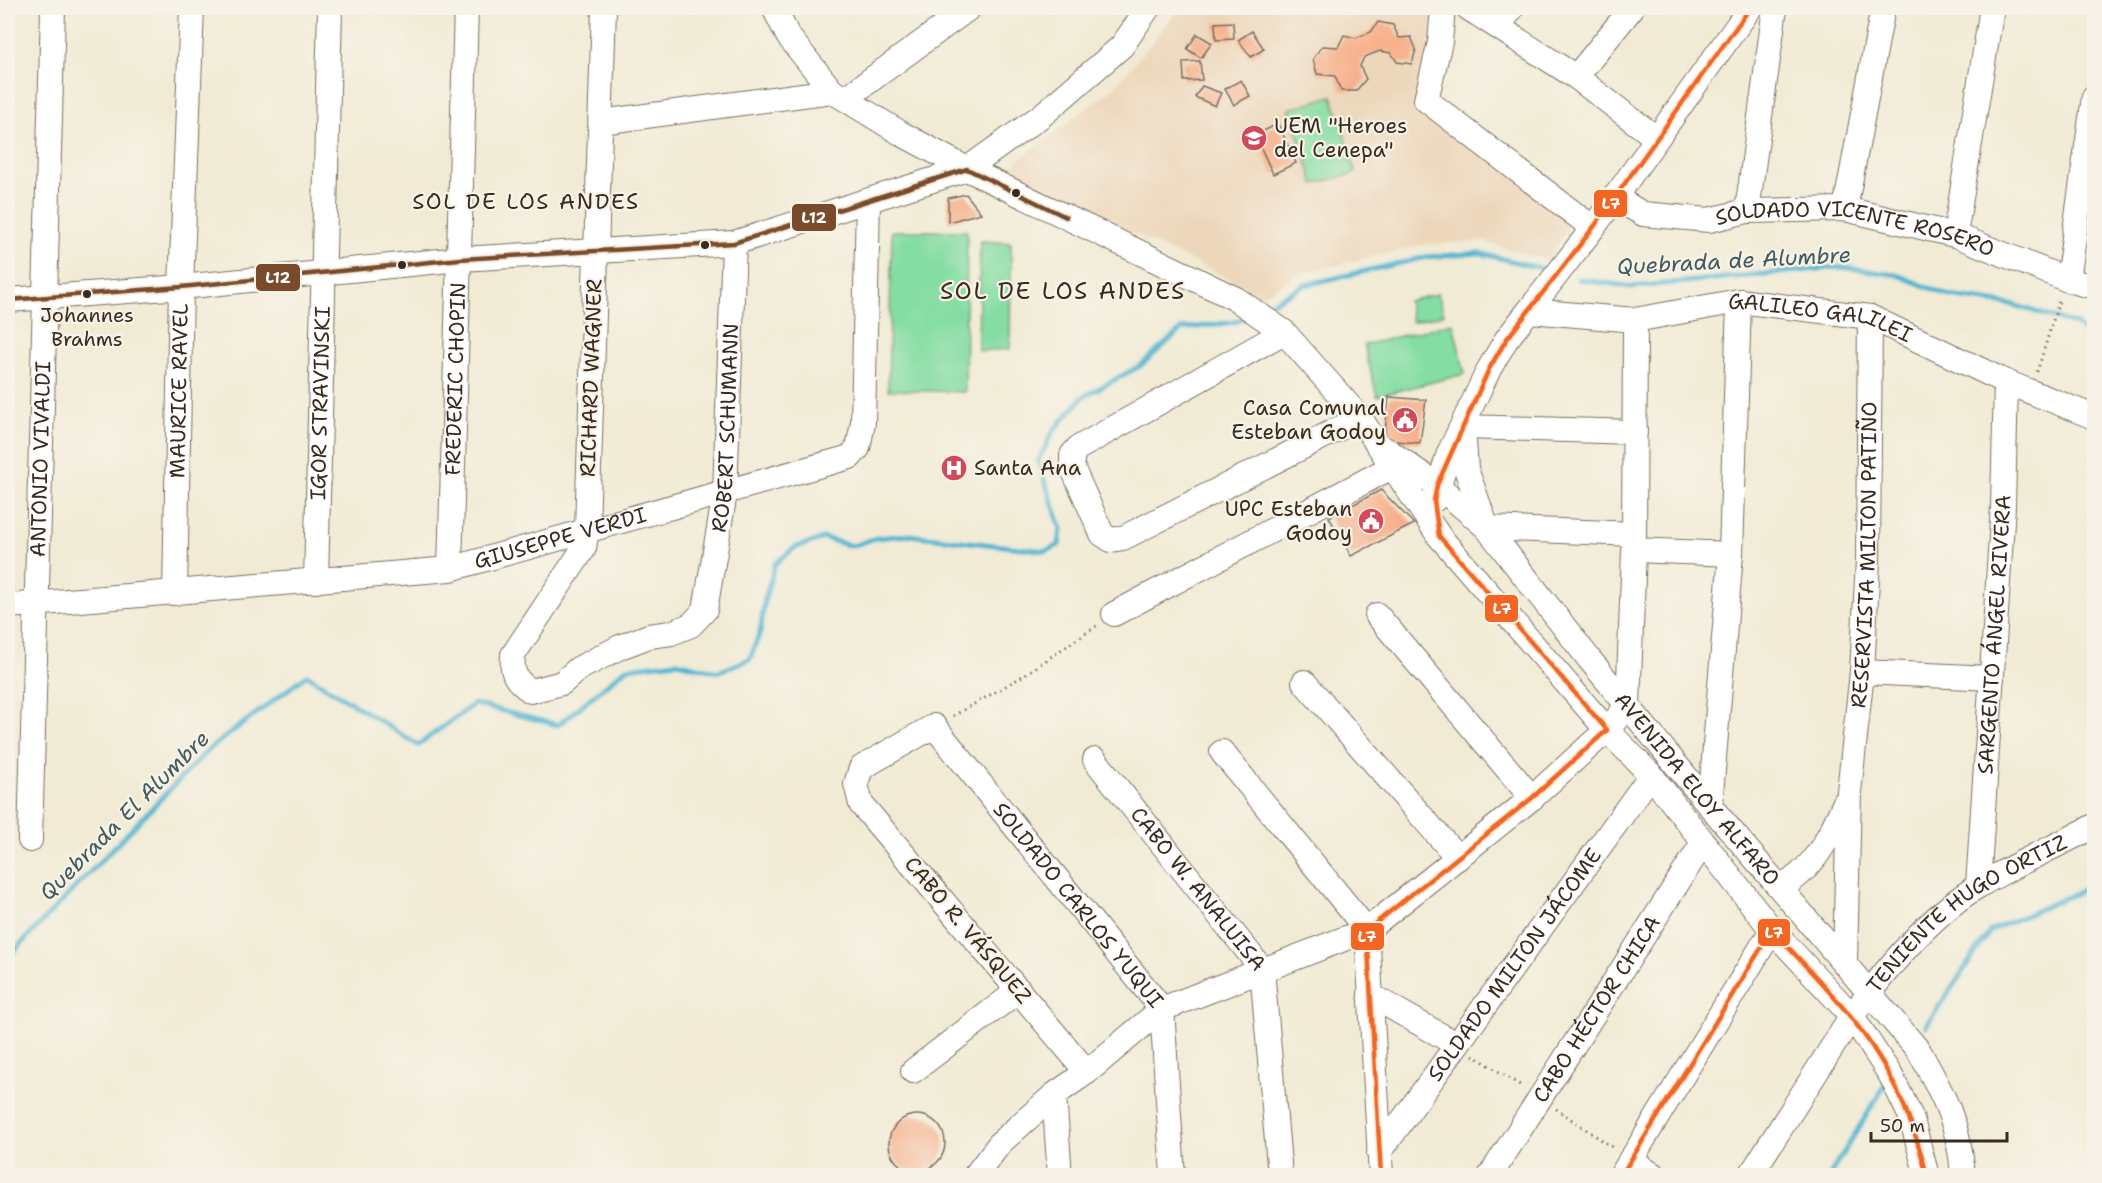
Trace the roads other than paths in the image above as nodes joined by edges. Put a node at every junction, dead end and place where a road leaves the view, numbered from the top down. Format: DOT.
graph roads {
  1 [pos="53,8"];
  2 [pos="192,8"];
  3 [pos="330,8"];
  4 [pos="466,8"];
  5 [pos="604,8"];
  6 [pos="774,8"];
  7 [pos="969,8"];
  8 [pos="1148,8"];
  9 [pos="1443,8"];
  10 [pos="1468,8"];
  11 [pos="1632,8"];
  12 [pos="1750,8"];
  13 [pos="1775,8"];
  14 [pos="1883,8"];
  15 [pos="1992,8"];
  16 [pos="1505,17"];
  17 [pos="1576,77"];
  18 [pos="839,94"];
  19 [pos="2094,97"];
  20 [pos="601,122"];
  21 [pos="1656,138"];
  22 [pos="967,169"];
  23 [pos="1614,197"];
  24 [pos="868,202"];
  25 [pos="1845,209"];
  26 [pos="1747,211"];
  27 [pos="1593,228"];
  28 [pos="1955,235"];
  29 [pos="734,243"];
  30 [pos="595,252"];
  31 [pos="460,259"];
  32 [pos="322,272"];
  33 [pos="2068,280"];
  34 [pos="2094,286"];
  35 [pos="181,287"];
  36 [pos="43,297"];
  37 [pos="8,300"];
  38 [pos="1739,301"];
  39 [pos="1530,311"];
  40 [pos="1870,317"];
  41 [pos="1635,320"];
  42 [pos="1277,327"];
  43 [pos="2007,382"];
  44 [pos="2094,417"];
  45 [pos="1360,418"];
  46 [pos="1463,427"];
  47 [pos="1635,432"];
  48 [pos="1398,465"];
  49 [pos="1437,485"];
  50 [pos="725,493"];
  51 [pos="1487,528"];
  52 [pos="587,529"];
  53 [pos="1439,536"];
  54 [pos="1634,542"];
  55 [pos="1731,554"];
  56 [pos="450,569"];
  57 [pos="316,581"];
  58 [pos="175,593"];
  59 [pos="34,604"];
  60 [pos="8,606"];
  61 [pos="1114,614"];
  62 [pos="1377,615"];
  63 [pos="513,656"];
  64 [pos="1862,672"];
  65 [pos="1992,678"];
  66 [pos="1304,682"];
  67 [pos="1628,705"];
  68 [pos="1607,730"];
  69 [pos="1222,752"];
  70 [pos="1095,760"];
  71 [pos="1651,775"];
  72 [pos="856,784"];
  73 [pos="1849,792"];
  74 [pos="1532,798"];
  75 [pos="1710,806"];
  76 [pos="2094,826"];
  77 [pos="30,840"];
  78 [pos="1703,843"];
  79 [pos="1458,858"];
  80 [pos="1978,886"];
  81 [pos="1780,888"];
  82 [pos="1366,930"];
  83 [pos="1772,930"];
  84 [pos="1845,962"];
  85 [pos="1262,969"];
  86 [pos="1019,990"];
  87 [pos="1870,991"];
  88 [pos="1370,995"];
  89 [pos="1162,1009"];
  90 [pos="1852,1016"];
  91 [pos="1456,1044"];
  92 [pos="913,1071"];
  93 [pos="1087,1072"];
  94 [pos="1054,1095"];
  95 [pos="1380,1164"];
  96 [pos="1626,1168"];
  97 [pos="975,1176"];
  98 [pos="1060,1176"];
  99 [pos="1173,1176"];
  100 [pos="1280,1176"];
  101 [pos="1490,1176"];
  102 [pos="1655,1176"];
  103 [pos="1750,1176"];
  104 [pos="1927,1176"];
  105 [pos="1963,1176"];
  1 -- 36 [label="street, ANTONIO VIVALDI"];
  2 -- 35 [label="street, MAURICE RAVEL"];
  3 -- 32 [label="street, IGOR STRAVINSKI"];
  4 -- 31 [label="street, FREDERIC CHOPIN"];
  5 -- 20 [label="street, RICHARD WAGNER"];
  6 -- 18 [label="street, AVENIDA ELOY ALFARO"];
  7 -- 18 [label="street"];
  8 -- 22 [label="street"];
  9 -- 27 [label="street"];
  10 -- 16 [label="street"];
  11 -- 17 [label="street"];
  12 -- 21 [label="street"];
  13 -- 26 [label="street"];
  14 -- 25 [label="street"];
  15 -- 28 [label="street"];
  16 -- 17 [label="street"];
  17 -- 21 [label="street"];
  18 -- 20 [label="street"];
  18 -- 22 [label="street, AVENIDA ELOY ALFARO"];
  19 -- 33 [label="street"];
  20 -- 30 [label="street, RICHARD WAGNER"];
  21 -- 23 [label="street"];
  22 -- 24 [label="street"];
  22 -- 42 [label="street, AVENIDA ELOY ALFARO"];
  23 -- 26 [label="street, SOLDADO VICENTE ROSERO"];
  23 -- 27 [label="street"];
  24 -- 29 [label="street"];
  24 -- 50 [label="street, GIUSEPPE VERDI"];
  25 -- 26 [label="street, SOLDADO VICENTE ROSERO"];
  25 -- 28 [label="street, SOLDADO VICENTE ROSERO"];
  27 -- 39 [label="street"];
  28 -- 33 [label="street, SOLDADO VICENTE ROSERO"];
  29 -- 30 [label="street"];
  29 -- 50 [label="street, ROBERT SCHUMANN"];
  30 -- 31 [label="street"];
  30 -- 52 [label="street, RICHARD WAGNER"];
  31 -- 32 [label="street"];
  31 -- 56 [label="street, FREDERIC CHOPIN"];
  32 -- 35 [label="street"];
  32 -- 57 [label="street, IGOR STRAVINSKI"];
  33 -- 34 [label="street, SOLDADO VICENTE ROSERO"];
  35 -- 36 [label="street"];
  35 -- 58 [label="street, MAURICE RAVEL"];
  36 -- 37 [label="street"];
  36 -- 59 [label="street, ANTONIO VIVALDI"];
  38 -- 40 [label="street, GALILEO GALILEI"];
  38 -- 41 [label="street, GALILEO GALILEI"];
  38 -- 55 [label="street"];
  39 -- 41 [label="street, GALILEO GALILEI"];
  39 -- 46 [label="street"];
  40 -- 43 [label="street, GALILEO GALILEI"];
  40 -- 64 [label="street, RESERVISTA MILTON PATIÑO"];
  41 -- 47 [label="street"];
  42 -- 45 [label="street, AVENIDA ELOY ALFARO"];
  42 -- 45 [label="street"];
  43 -- 44 [label="street, GALILEO GALILEI"];
  43 -- 65 [label="street, SARGENTO ÁNGEL RIVERA"];
  45 -- 48 [label="street, AVENIDA ELOY ALFARO"];
  46 -- 47 [label="street"];
  46 -- 49 [label="street"];
  46 -- 51 [label="street"];
  47 -- 54 [label="street"];
  48 -- 49 [label="street, AVENIDA ELOY ALFARO"];
  48 -- 53 [label="street, AVENIDA ELOY ALFARO"];
  48 -- 61 [label="street"];
  49 -- 51 [label="street, AVENIDA ELOY ALFARO"];
  49 -- 53 [label="street"];
  50 -- 52 [label="street, GIUSEPPE VERDI"];
  50 -- 63 [label="street, ROBERT SCHUMANN"];
  51 -- 54 [label="street"];
  51 -- 67 [label="street, AVENIDA ELOY ALFARO"];
  52 -- 56 [label="street, GIUSEPPE VERDI"];
  52 -- 63 [label="street, RICHARD WAGNER"];
  53 -- 68 [label="street, AVENIDA ELOY ALFARO"];
  54 -- 55 [label="street"];
  54 -- 67 [label="street"];
  55 -- 75 [label="street"];
  56 -- 57 [label="street, GIUSEPPE VERDI"];
  57 -- 58 [label="street, GIUSEPPE VERDI"];
  58 -- 59 [label="street, GIUSEPPE VERDI"];
  59 -- 60 [label="street, GIUSEPPE VERDI"];
  59 -- 77 [label="street, ANTONIO VIVALDI"];
  62 -- 74 [label="street"];
  64 -- 65 [label="street"];
  64 -- 73 [label="street, RESERVISTA MILTON PATIÑO"];
  65 -- 80 [label="street, SARGENTO ÁNGEL RIVERA"];
  66 -- 79 [label="street"];
  67 -- 68 [label="street"];
  67 -- 75 [label="street, AVENIDA ELOY ALFARO"];
  68 -- 71 [label="street, AVENIDA ELOY ALFARO"];
  68 -- 74 [label="street"];
  69 -- 82 [label="street"];
  70 -- 85 [label="street, CABO W. ANALUISA"];
  71 -- 78 [label="street, AVENIDA ELOY ALFARO"];
  71 -- 91 [label="street, SOLDADO MILTON JÁCOME"];
  72 -- 86 [label="street, CABO R. VÁSQUEZ"];
  72 -- 89 [label="street, SOLDADO CARLOS YUQUI"];
  73 -- 81 [label="street, RESERVISTA MILTON PATIÑO"];
  73 -- 84 [label="street, RESERVISTA MILTON PATIÑO"];
  74 -- 79 [label="street"];
  75 -- 81 [label="street, AVENIDA ELOY ALFARO"];
  76 -- 80 [label="street, TENIENTE HUGO ORTIZ"];
  78 -- 83 [label="street, AVENIDA ELOY ALFARO"];
  78 -- 101 [label="street, CABO HÉCTOR CHICA"];
  79 -- 82 [label="street"];
  80 -- 87 [label="street, TENIENTE HUGO ORTIZ"];
  81 -- 84 [label="street, AVENIDA ELOY ALFARO"];
  82 -- 85 [label="street"];
  82 -- 88 [label="street"];
  83 -- 90 [label="street, AVENIDA ELOY ALFARO"];
  83 -- 96 [label="street"];
  84 -- 87 [label="street, AVENIDA ELOY ALFARO"];
  85 -- 89 [label="street"];
  85 -- 100 [label="street, CABO W. ANALUISA"];
  86 -- 92 [label="street"];
  86 -- 93 [label="street, CABO R. VÁSQUEZ"];
  87 -- 90 [label="street, TENIENTE HUGO ORTIZ"];
  87 -- 105 [label="street, AVENIDA ELOY ALFARO"];
  88 -- 91 [label="street"];
  88 -- 95 [label="street"];
  89 -- 93 [label="street"];
  89 -- 99 [label="street, SOLDADO CARLOS YUQUI"];
  90 -- 103 [label="street, TENIENTE HUGO ORTIZ"];
  90 -- 104 [label="street, AVENIDA ELOY ALFARO"];
  91 -- 95 [label="street, SOLDADO MILTON JÁCOME"];
  93 -- 94 [label="street"];
  94 -- 97 [label="street"];
  94 -- 98 [label="street"];
  96 -- 102 [label="street"];
}
